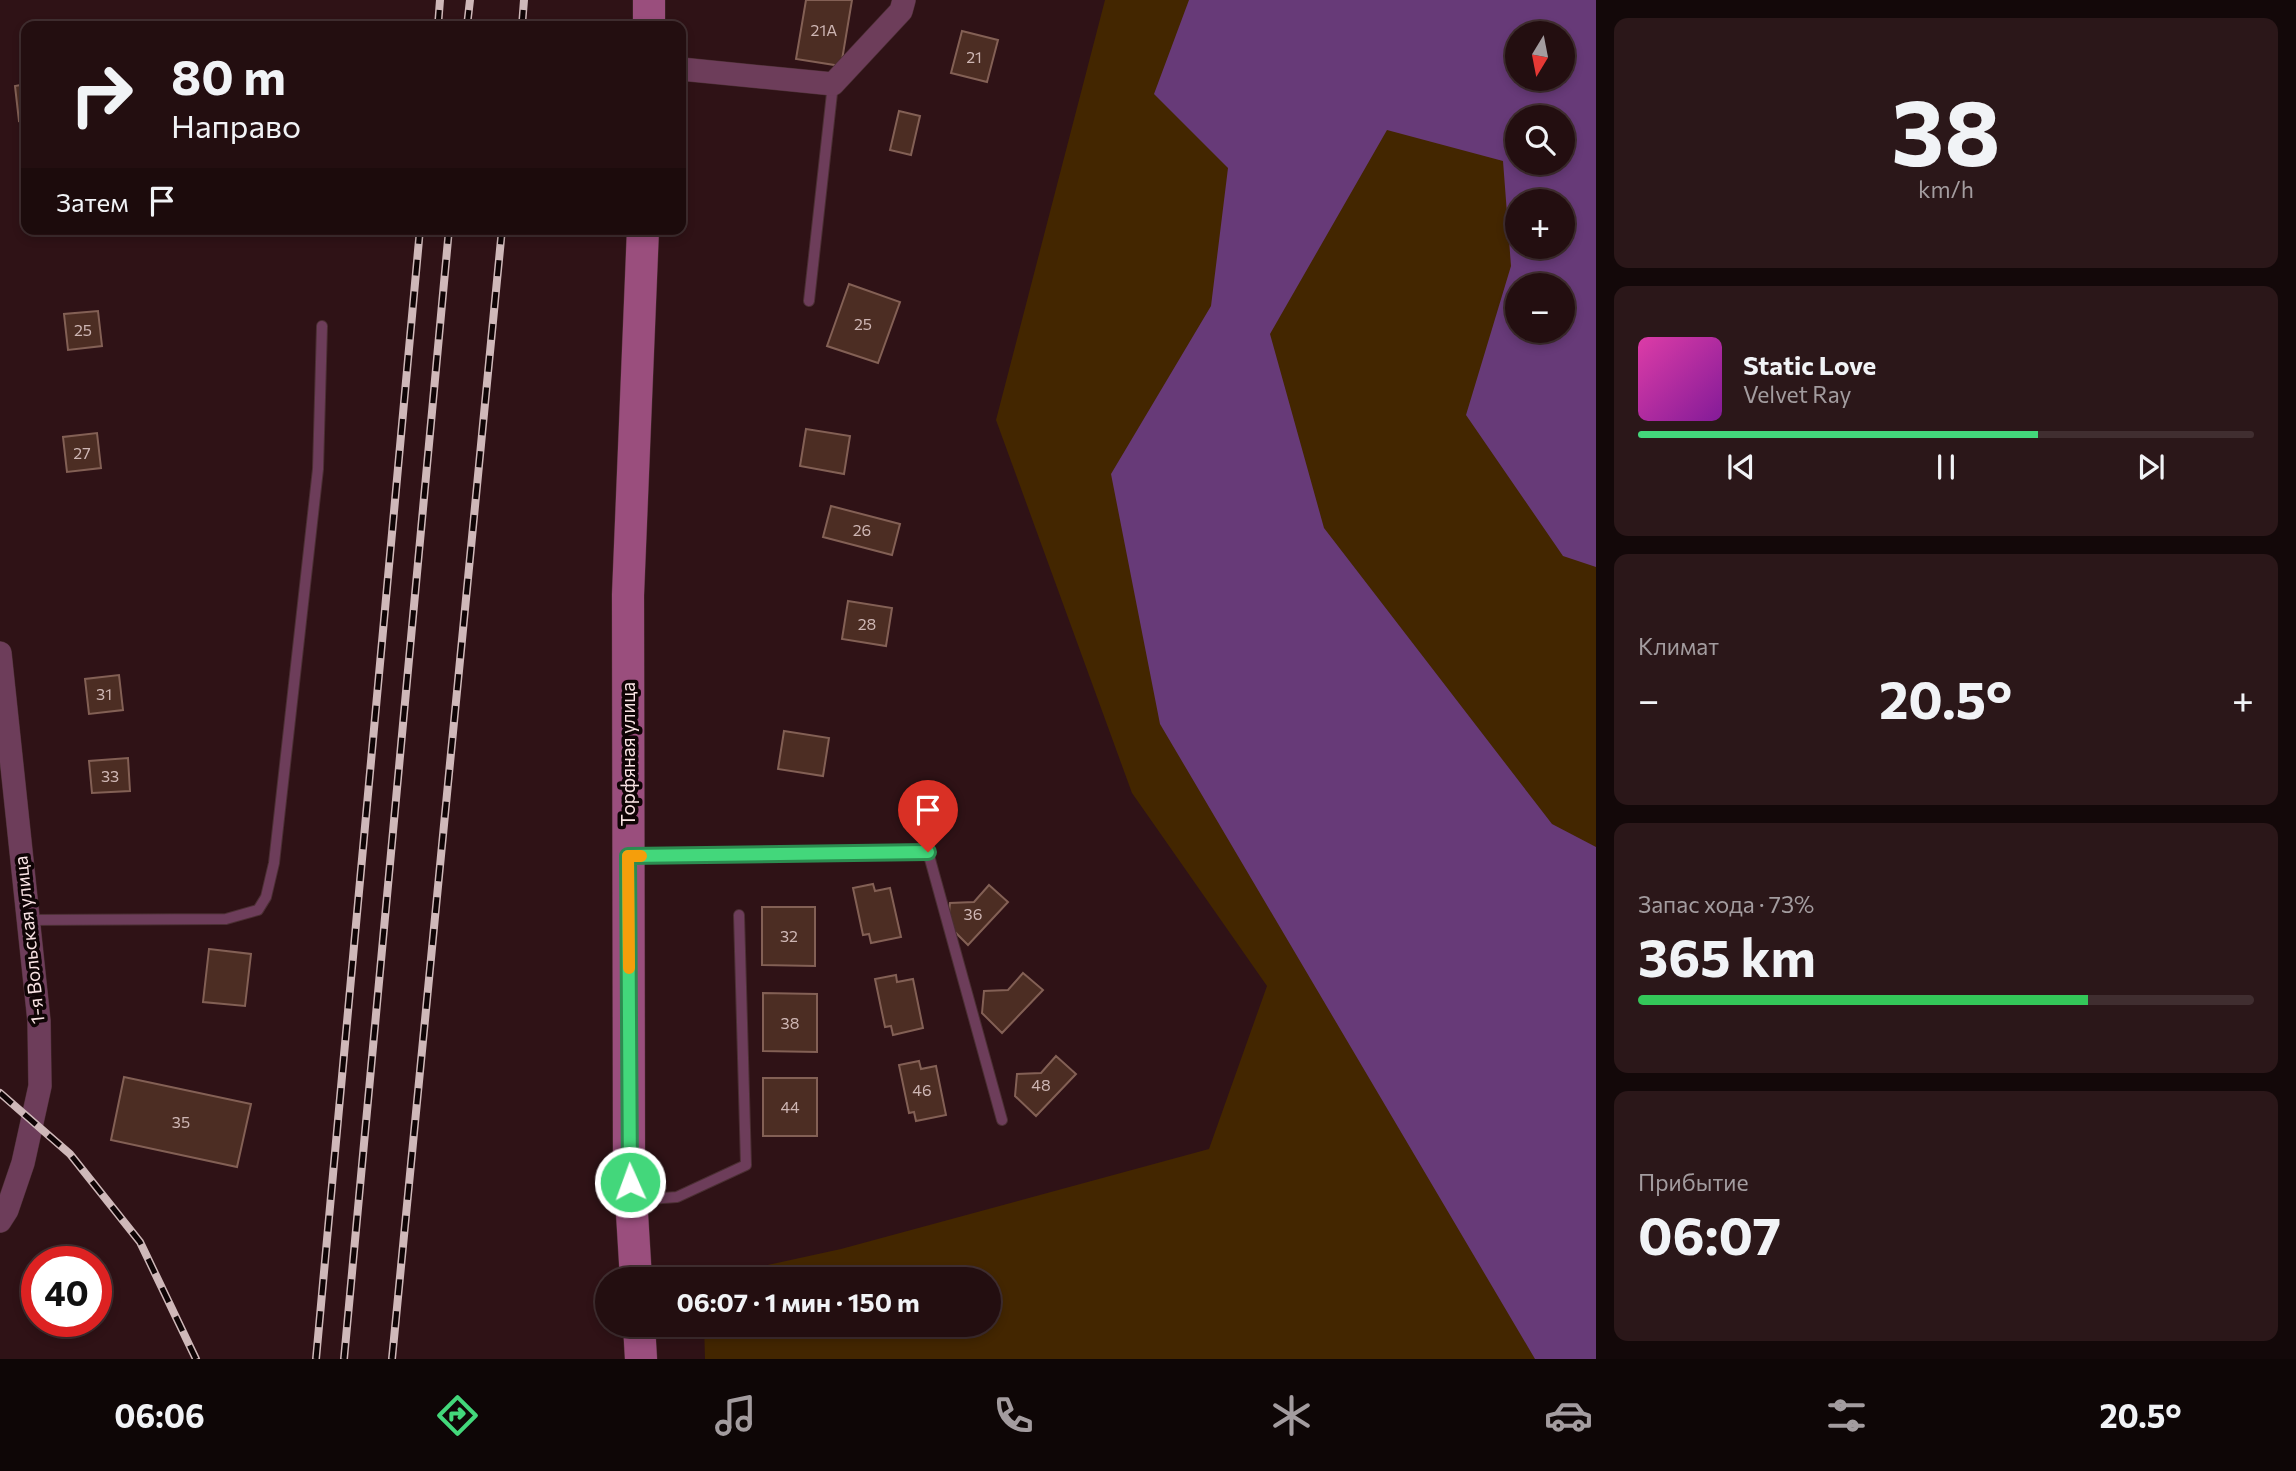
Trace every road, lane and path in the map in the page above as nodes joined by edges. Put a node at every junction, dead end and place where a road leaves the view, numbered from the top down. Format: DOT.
graph roads {
  1 [pos="649,0"];
  2 [pos="904,0"];
  3 [pos="649,21"];
  4 [pos="686,69"];
  5 [pos="833,84"];
  6 [pos="643,235"];
  7 [pos="809,301"];
  8 [pos="322,326"];
  9 [pos="0,653"];
  10 [pos="628,856"];
  11 [pos="10,864"];
  12 [pos="739,915"];
  13 [pos="27,920"];
  14 [pos="1002,1120"];
  15 [pos="631,1200"];
  16 [pos="0,1221"];
  17 [pos="635,1267"];
  18 [pos="640,1337"];
  19 [pos="641,1359"];
  1 -- 3 [label="street"];
  2 -- 5 [label="street"];
  4 -- 5 [label="street"];
  5 -- 7 [label="lane"];
  6 -- 10 [label="street, Торфяная улица"];
  8 -- 13 [label="lane"];
  9 -- 11 [label="street, 1-я Вольская улица"];
  10 -- 14 [label="lane"];
  10 -- 15 [label="street, Торфяная улица"];
  11 -- 13 [label="street, 1-я Вольская улица"];
  12 -- 15 [label="lane"];
  13 -- 16 [label="street, 1-я Вольская улица"];
  15 -- 17 [label="street, Торфяная улица"];
  18 -- 19 [label="street"];
}
